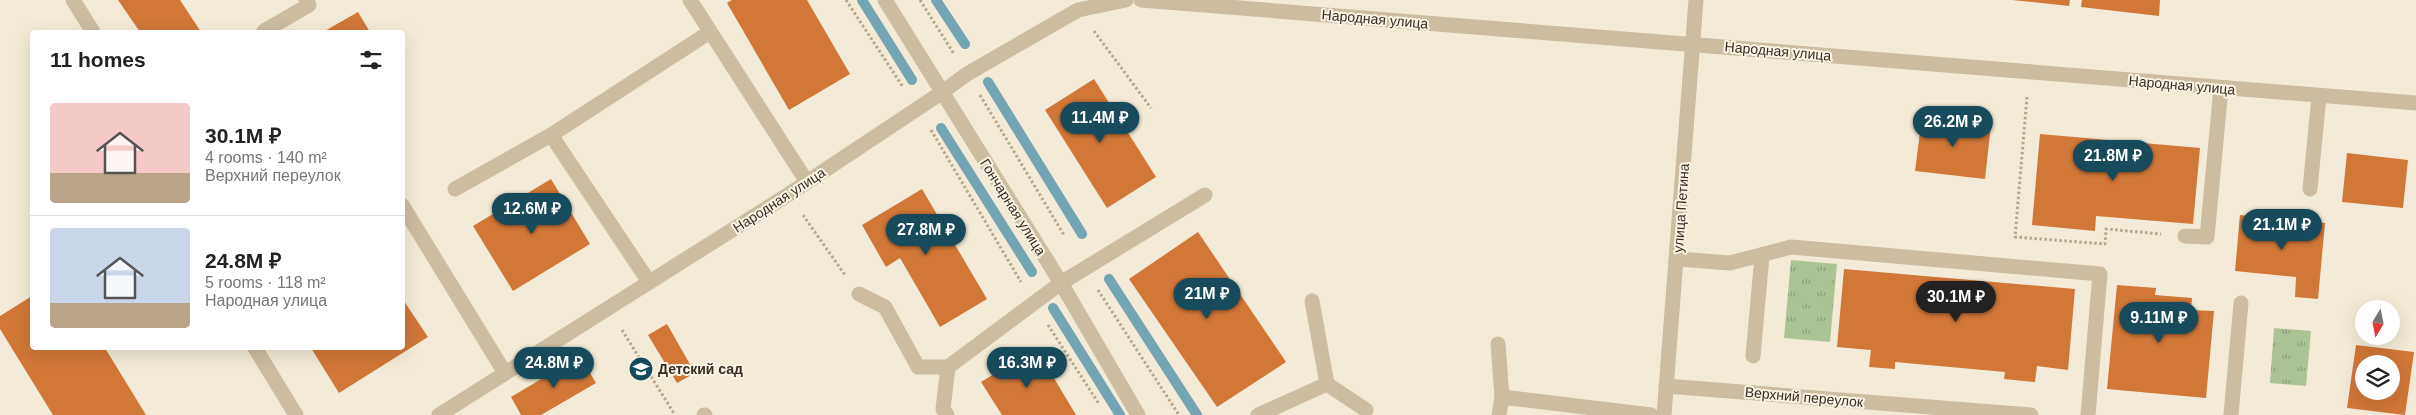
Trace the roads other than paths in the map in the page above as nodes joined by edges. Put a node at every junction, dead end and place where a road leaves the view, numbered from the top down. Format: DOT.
graph roads {
  1 [pos="73,0"];
  2 [pos="306,0"];
  3 [pos="690,0"];
  4 [pos="885,0"];
  5 [pos="1126,0"];
  6 [pos="1140,0"];
  7 [pos="1696,0"];
  8 [pos="92,30"];
  9 [pos="264,30"];
  10 [pos="710,32"];
  11 [pos="1693,44"];
  12 [pos="2221,88"];
  13 [pos="942,94"];
  14 [pos="2319,96"];
  15 [pos="2416,104"];
  16 [pos="550,135"];
  17 [pos="807,182"];
  18 [pos="455,189"];
  19 [pos="2310,189"];
  20 [pos="1205,195"];
  21 [pos="405,210"];
  22 [pos="2185,236"];
  23 [pos="1762,256"];
  24 [pos="1678,259"];
  25 [pos="649,282"];
  26 [pos="1061,284"];
  27 [pos="859,294"];
  28 [pos="1312,301"];
  29 [pos="2241,303"];
  30 [pos="1498,344"];
  31 [pos="256,350"];
  32 [pos="1753,356"];
  33 [pos="948,367"];
  34 [pos="505,373"];
  35 [pos="1327,384"];
  36 [pos="1666,386"];
  37 [pos="1502,397"];
  38 [pos="1366,410"];
  39 [pos="296,415"];
  40 [pos="438,415"];
  41 [pos="947,415"];
  42 [pos="1138,415"];
  43 [pos="1258,415"];
  44 [pos="1499,415"];
  45 [pos="1651,415"];
  46 [pos="1664,415"];
  47 [pos="2031,415"];
  48 [pos="2088,415"];
  49 [pos="2232,415"];
  1 -- 8 [label="street"];
  2 -- 9 [label="street"];
  3 -- 10 [label="street"];
  4 -- 13 [label="street, Гончарная улица"];
  5 -- 13 [label="street, Народная улица"];
  6 -- 11 [label="street, Народная улица"];
  7 -- 11 [label="street, улица Петина"];
  10 -- 16 [label="street"];
  10 -- 17 [label="street"];
  11 -- 12 [label="street, Народная улица"];
  11 -- 24 [label="street, улица Петина"];
  12 -- 14 [label="street, Народная улица"];
  12 -- 22 [label="street"];
  13 -- 17 [label="street, Народная улица"];
  13 -- 26 [label="street, Гончарная улица"];
  14 -- 15 [label="street, Народная улица"];
  14 -- 19 [label="street"];
  16 -- 18 [label="street"];
  16 -- 25 [label="street"];
  17 -- 25 [label="street, Народная улица"];
  20 -- 26 [label="street"];
  21 -- 34 [label="street"];
  23 -- 24 [label="street"];
  23 -- 32 [label="street"];
  23 -- 48 [label="street"];
  24 -- 36 [label="street, улица Петина"];
  25 -- 34 [label="street, Народная улица"];
  26 -- 33 [label="street"];
  26 -- 42 [label="street, Гончарная улица"];
  27 -- 33 [label="street"];
  28 -- 35 [label="street"];
  29 -- 49 [label="street"];
  30 -- 37 [label="street"];
  31 -- 39 [label="street"];
  33 -- 41 [label="street"];
  34 -- 40 [label="street, Народная улица"];
  35 -- 38 [label="street"];
  35 -- 43 [label="street"];
  36 -- 46 [label="street, улица Петина"];
  36 -- 47 [label="street, Верхний переулок"];
  37 -- 44 [label="street"];
  37 -- 45 [label="street"];
}
